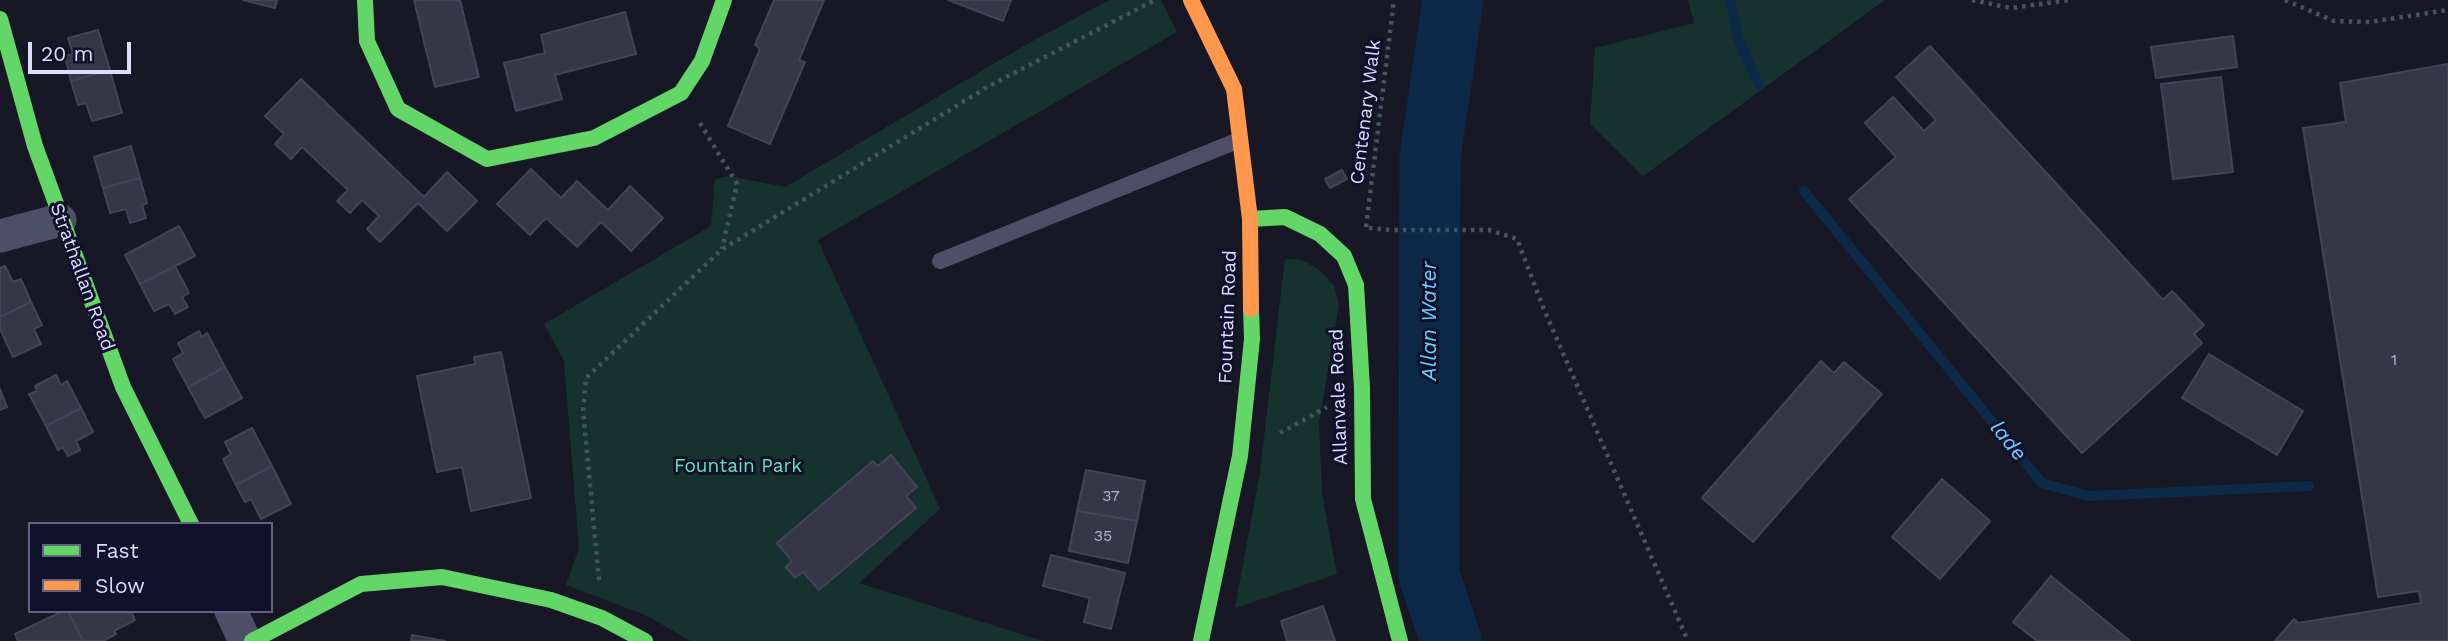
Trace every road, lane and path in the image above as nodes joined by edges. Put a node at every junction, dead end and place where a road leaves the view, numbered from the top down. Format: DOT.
graph roads {
  1 [pos="365,0"];
  2 [pos="724,0"];
  3 [pos="1156,0"];
  4 [pos="1191,0"];
  5 [pos="1394,0"];
  6 [pos="1972,0"];
  7 [pos="2069,0"];
  8 [pos="2285,0"];
  9 [pos="2448,10"];
  10 [pos="0,19"];
  11 [pos="681,93"];
  12 [pos="1240,139"];
  13 [pos="1250,219"];
  14 [pos="60,220"];
  15 [pos="0,236"];
  16 [pos="722,250"];
  17 [pos="940,261"];
  18 [pos="1362,388"];
  19 [pos="1240,456"];
  20 [pos="190,522"];
  21 [pos="232,613"];
  22 [pos="602,618"];
  23 [pos="245,641"];
  24 [pos="251,641"];
  25 [pos="645,641"];
  26 [pos="1201,641"];
  27 [pos="1400,641"];
  28 [pos="1688,641"];
  1 -- 11 [label="street"];
  2 -- 11 [label="street"];
  3 -- 16 [label="path"];
  4 -- 12 [label="street, Fountain Road"];
  5 -- 28 [label="path, Centenary Walk"];
  6 -- 7 [label="path"];
  8 -- 9 [label="path"];
  10 -- 14 [label="street, Strathallan Road"];
  11 -- 16 [label="path"];
  12 -- 13 [label="street, Fountain Road"];
  12 -- 17 [label="lane"];
  13 -- 18 [label="street, Allanvale Road"];
  13 -- 19 [label="street, Fountain Road"];
  14 -- 15 [label="street"];
  14 -- 20 [label="street, Strathallan Road"];
  16 -- 22 [label="path"];
  18 -- 19 [label="path"];
  18 -- 27 [label="street, Allanvale Road"];
  19 -- 26 [label="street, Fountain Road"];
  21 -- 23 [label="street"];
  22 -- 24 [label="street"];
  22 -- 25 [label="street"];
}
